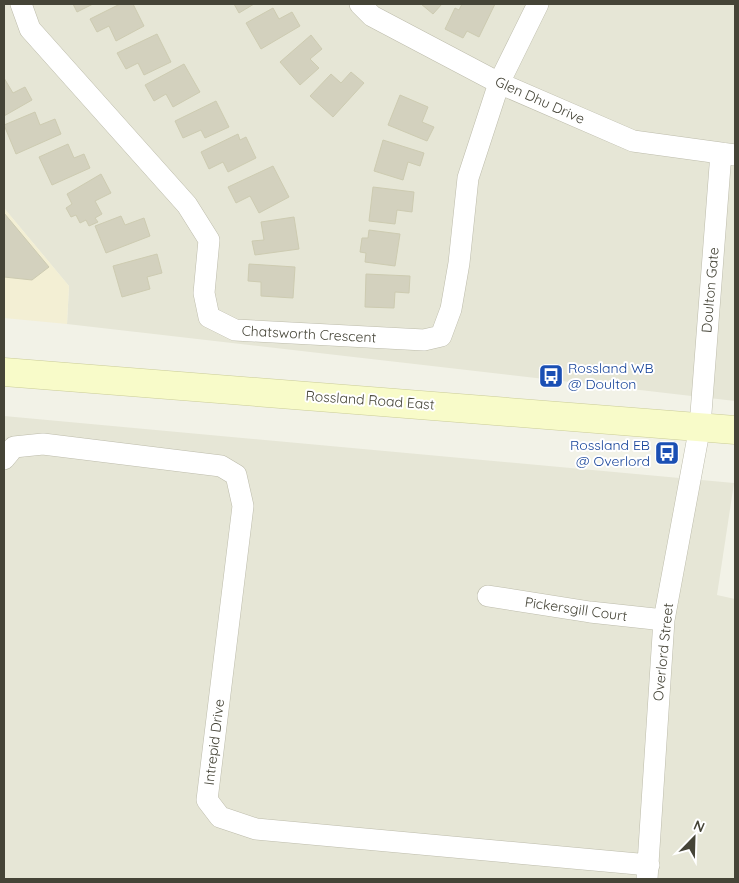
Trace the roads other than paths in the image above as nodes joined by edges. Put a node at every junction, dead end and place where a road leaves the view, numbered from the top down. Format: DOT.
graph roads {
  1 [pos="21,4"];
  2 [pos="360,4"];
  3 [pos="538,4"];
  4 [pos="499,83"];
  5 [pos="728,154"];
  6 [pos="4,372"];
  7 [pos="700,426"];
  8 [pos="735,430"];
  9 [pos="4,460"];
  10 [pos="488,596"];
  11 [pos="664,620"];
  12 [pos="648,872"];
  1 -- 4 [label="street, Chatsworth Crescent"];
  2 -- 4 [label="street, Glen Dhu Drive"];
  3 -- 4 [label="street"];
  4 -- 5 [label="street, Glen Dhu Drive"];
  5 -- 7 [label="street, Doulton Gate"];
  6 -- 7 [label="main road, Rossland Road East"];
  7 -- 8 [label="main road, Rossland Road East"];
  7 -- 11 [label="street, Overlord Street"];
  9 -- 12 [label="street, Intrepid Drive"];
  10 -- 11 [label="street, Pickersgill Court"];
  11 -- 12 [label="street, Overlord Street"];
}
